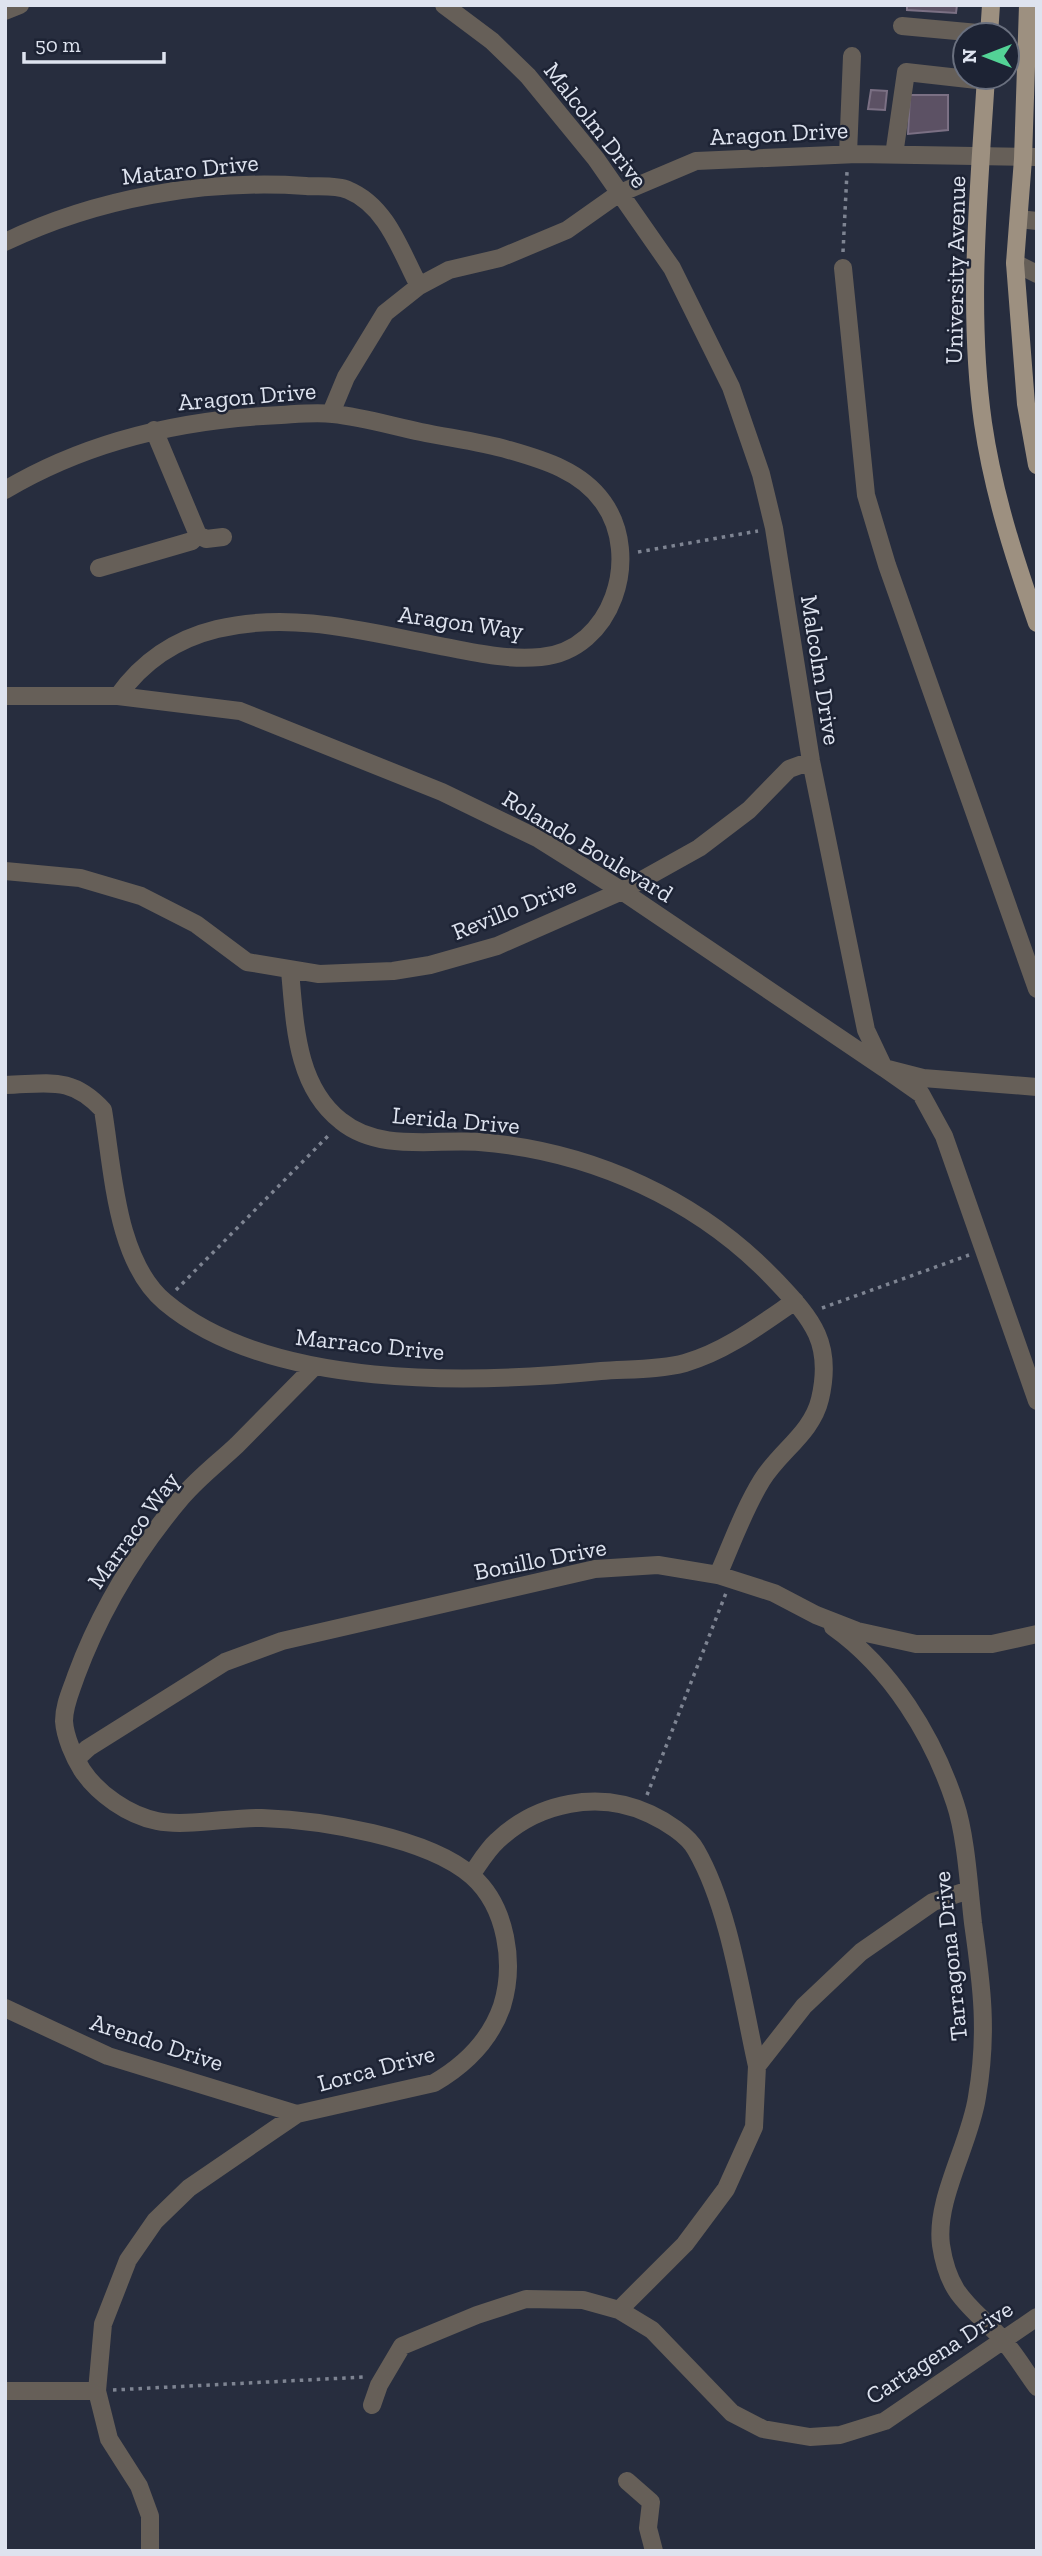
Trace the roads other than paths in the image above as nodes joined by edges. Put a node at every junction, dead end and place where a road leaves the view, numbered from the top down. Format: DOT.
graph roads {
  1 [pos="20,5"];
  2 [pos="444,5"];
  3 [pos="1028,5"];
  4 [pos="5,11"];
  5 [pos="902,26"];
  6 [pos="951,31"];
  7 [pos="852,56"];
  8 [pos="951,76"];
  9 [pos="985,91"];
  10 [pos="848,154"];
  11 [pos="894,155"];
  12 [pos="981,157"];
  13 [pos="1030,158"];
  14 [pos="618,194"];
  15 [pos="1028,220"];
  16 [pos="5,242"];
  17 [pos="1015,264"];
  18 [pos="843,268"];
  19 [pos="1037,274"];
  20 [pos="419,286"];
  21 [pos="1032,402"];
  22 [pos="331,413"];
  23 [pos="154,430"];
  24 [pos="1037,465"];
  25 [pos="5,490"];
  26 [pos="198,535"];
  27 [pos="223,537"];
  28 [pos="99,568"];
  29 [pos="1037,623"];
  30 [pos="5,696"];
  31 [pos="118,696"];
  32 [pos="811,761"];
  33 [pos="5,871"];
  34 [pos="622,891"];
  35 [pos="290,971"];
  36 [pos="1037,989"];
  37 [pos="884,1068"];
  38 [pos="5,1085"];
  39 [pos="1037,1087"];
  40 [pos="800,1307"];
  41 [pos="315,1366"];
  42 [pos="1037,1401"];
  43 [pos="724,1577"];
  44 [pos="816,1615"];
  45 [pos="1037,1634"];
  46 [pos="76,1759"];
  47 [pos="471,1875"];
  48 [pos="969,1890"];
  49 [pos="5,2008"];
  50 [pos="757,2066"];
  51 [pos="297,2114"];
  52 [pos="619,2310"];
  53 [pos="1037,2317"];
  54 [pos="1003,2340"];
  55 [pos="1037,2387"];
  56 [pos="97,2390"];
  57 [pos="5,2391"];
  58 [pos="372,2404"];
  59 [pos="627,2481"];
  60 [pos="150,2551"];
  61 [pos="654,2551"];
  1 -- 4 [label="street"];
  2 -- 14 [label="street, Malcolm Drive"];
  3 -- 13 [label="main road"];
  5 -- 6 [label="street"];
  7 -- 10 [label="street"];
  8 -- 11 [label="street"];
  9 -- 12 [label="main road, University Avenue"];
  10 -- 11 [label="street, Aragon Drive"];
  10 -- 14 [label="street, Aragon Drive"];
  11 -- 12 [label="street, Aragon Drive"];
  12 -- 13 [label="street, Aragon Drive"];
  12 -- 29 [label="main road, University Avenue"];
  13 -- 15 [label="main road"];
  14 -- 20 [label="street, Aragon Drive"];
  14 -- 32 [label="street, Malcolm Drive"];
  15 -- 17 [label="main road"];
  16 -- 20 [label="street, Mataro Drive"];
  17 -- 19 [label="street"];
  17 -- 21 [label="main road"];
  18 -- 36 [label="street"];
  20 -- 22 [label="street, Aragon Drive"];
  21 -- 24 [label="main road"];
  22 -- 23 [label="street, Aragon Drive"];
  22 -- 31 [label="street, Aragon Way"];
  23 -- 25 [label="street, Aragon Drive"];
  23 -- 26 [label="street"];
  26 -- 27 [label="street"];
  26 -- 28 [label="street"];
  30 -- 31 [label="street, Rolando Boulevard"];
  31 -- 34 [label="street, Rolando Boulevard"];
  32 -- 34 [label="street, Revillo Drive"];
  32 -- 37 [label="street, Malcolm Drive"];
  33 -- 35 [label="street, Revillo Drive"];
  34 -- 35 [label="street, Revillo Drive"];
  34 -- 37 [label="street, Rolando Boulevard"];
  35 -- 40 [label="street, Lerida Drive"];
  37 -- 39 [label="street, Rolando Boulevard"];
  37 -- 42 [label="street, Malcolm Drive"];
  38 -- 41 [label="street, Marraco Drive"];
  40 -- 41 [label="street, Marraco Drive"];
  40 -- 43 [label="street, Lerida Drive"];
  41 -- 46 [label="street, Marraco Way"];
  43 -- 44 [label="street, Bonillo Drive"];
  43 -- 46 [label="street, Bonillo Drive"];
  44 -- 45 [label="street, Bonillo Drive"];
  44 -- 48 [label="street, Tarragona Drive"];
  46 -- 47 [label="street, Marraco Way"];
  47 -- 50 [label="street"];
  47 -- 51 [label="street, Lorca Drive"];
  48 -- 50 [label="street"];
  48 -- 54 [label="street, Tarragona Drive"];
  49 -- 51 [label="street, Arendo Drive"];
  50 -- 52 [label="street"];
  51 -- 56 [label="street, Lorca Drive"];
  52 -- 54 [label="street, Cartagena Drive"];
  52 -- 58 [label="street, Cartagena Drive"];
  53 -- 54 [label="street, Cartagena Drive"];
  54 -- 55 [label="street, Tarragona Drive"];
  56 -- 57 [label="street"];
  56 -- 60 [label="street, Lorca Drive"];
  59 -- 61 [label="street"];
}
